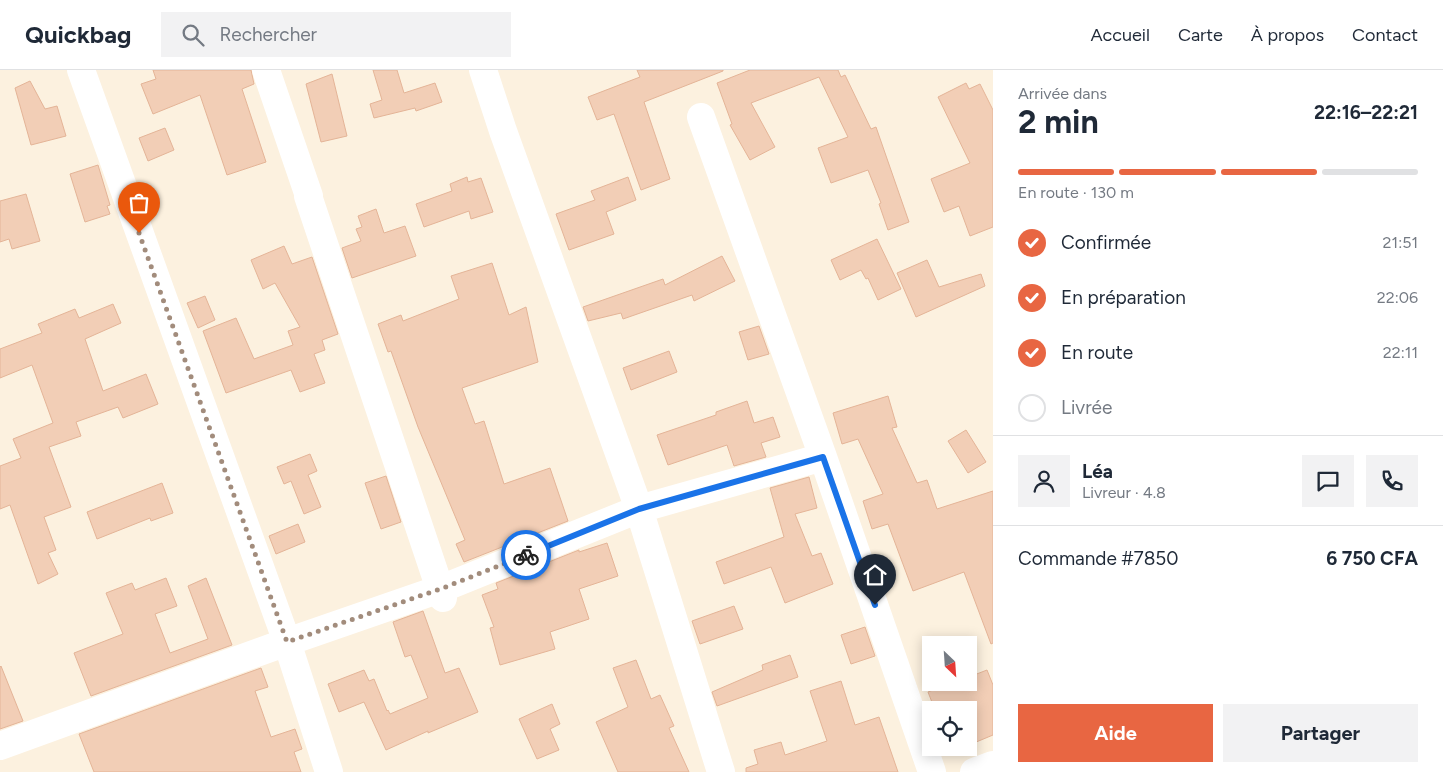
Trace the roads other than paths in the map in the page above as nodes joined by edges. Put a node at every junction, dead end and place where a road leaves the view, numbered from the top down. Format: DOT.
graph roads {
  1 [pos="81,70"];
  2 [pos="266,70"];
  3 [pos="483,70"];
  4 [pos="701,117"];
  5 [pos="823,457"];
  6 [pos="639,509"];
  7 [pos="442,593"];
  8 [pos="287,642"];
  9 [pos="0,746"];
  10 [pos="993,765"];
  11 [pos="329,772"];
  12 [pos="720,772"];
  13 [pos="932,772"];
  14 [pos="974,772"];
  1 -- 8 [label="street"];
  2 -- 7 [label="street"];
  3 -- 6 [label="street"];
  4 -- 5 [label="street"];
  5 -- 6 [label="street"];
  5 -- 13 [label="street"];
  6 -- 7 [label="street"];
  6 -- 12 [label="street"];
  7 -- 8 [label="street"];
  8 -- 9 [label="street"];
  8 -- 11 [label="street"];
  10 -- 14 [label="street"];
}
